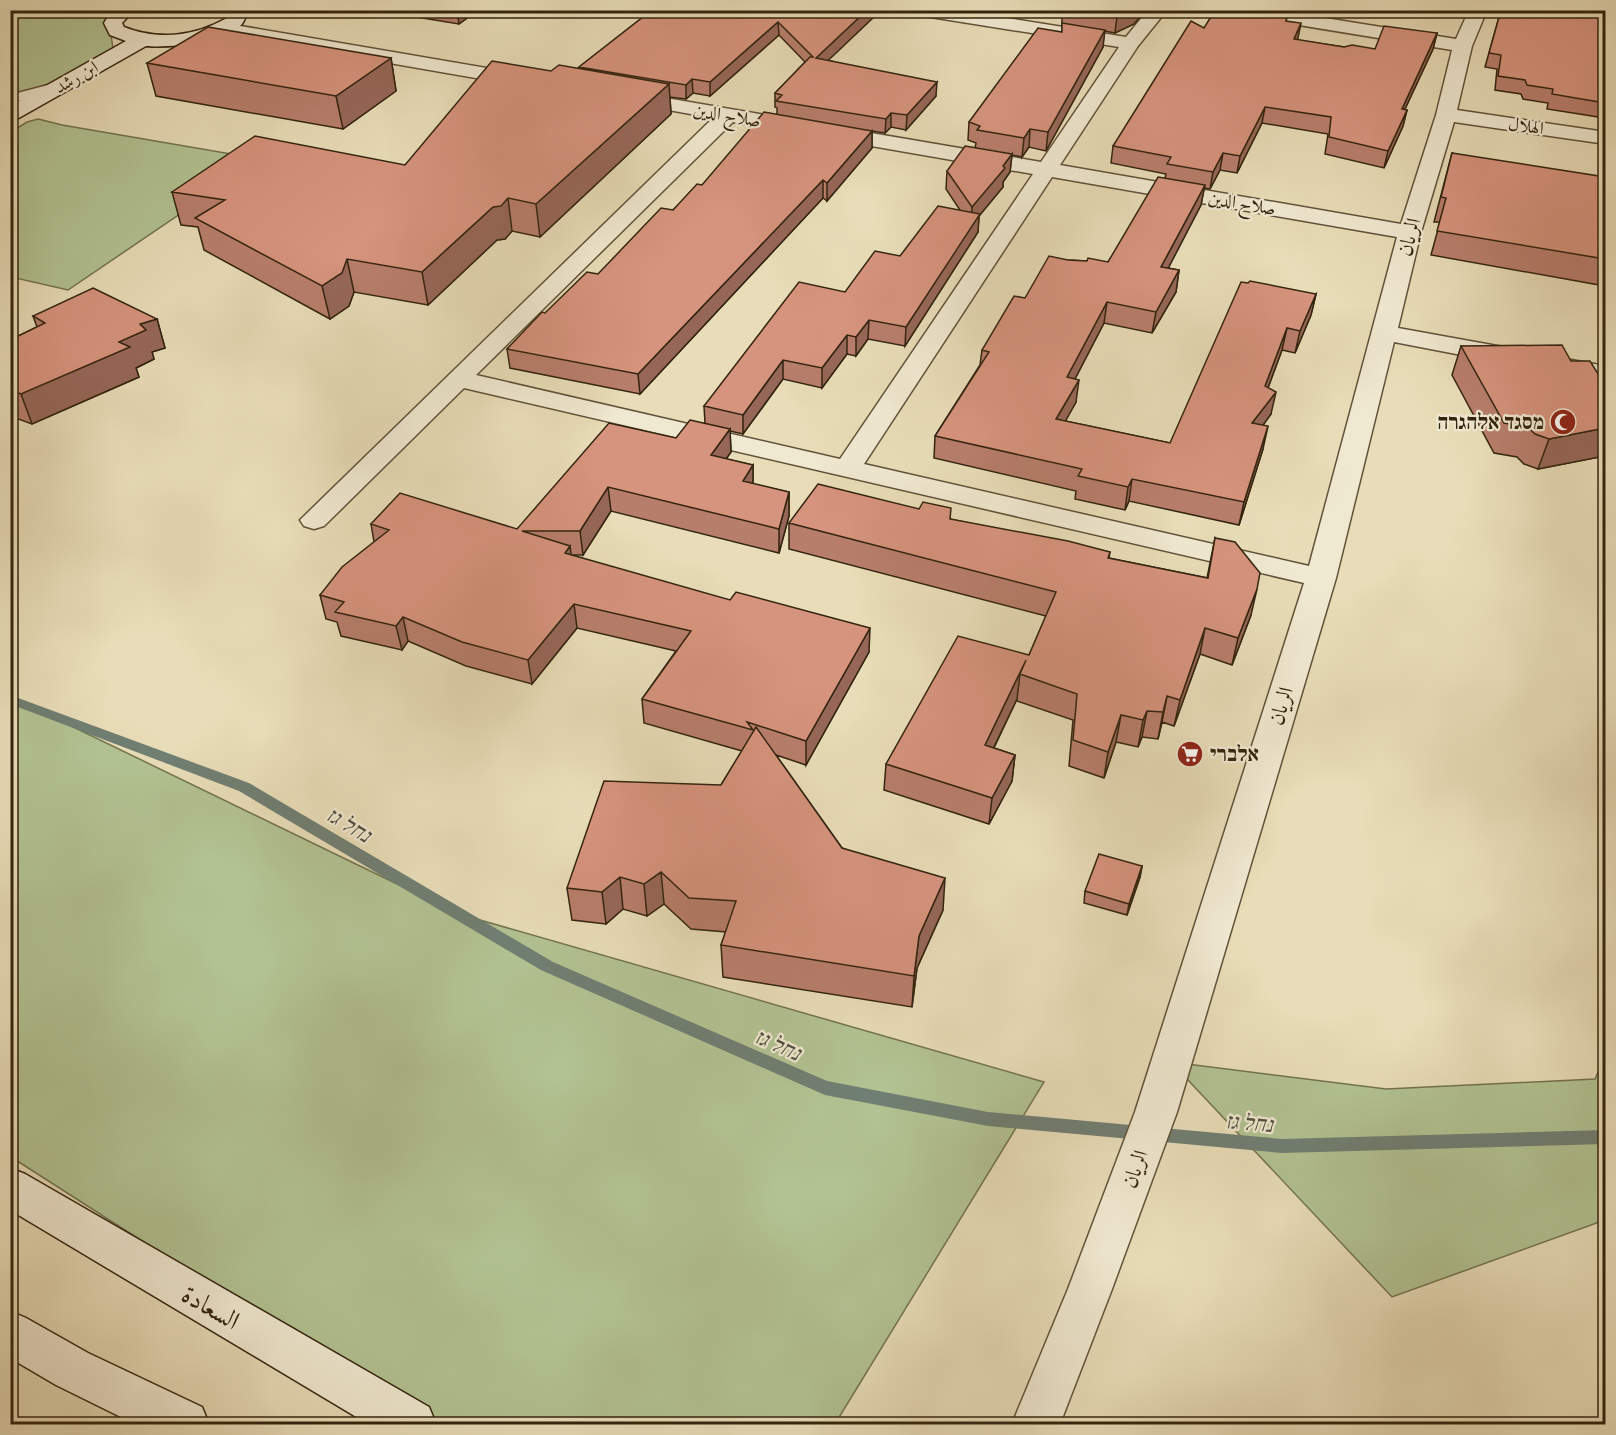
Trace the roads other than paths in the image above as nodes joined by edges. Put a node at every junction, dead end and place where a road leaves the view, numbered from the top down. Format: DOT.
graph roads {
  1 [pos="125,10"];
  2 [pos="239,10"];
  3 [pos="918,10"];
  4 [pos="1158,10"];
  5 [pos="1237,10"];
  6 [pos="1478,10"];
  7 [pos="1017,17"];
  8 [pos="223,29"];
  9 [pos="142,40"];
  10 [pos="1131,43"];
  11 [pos="1463,46"];
  12 [pos="63,85"];
  13 [pos="552,85"];
  14 [pos="611,95"];
  15 [pos="10,99"];
  16 [pos="10,115"];
  17 [pos="728,115"];
  18 [pos="1446,115"];
  19 [pos="1605,138"];
  20 [pos="1046,170"];
  21 [pos="1410,232"];
  22 [pos="1384,333"];
  23 [pos="1605,374"];
  24 [pos="458,379"];
  25 [pos="847,468"];
  26 [pos="314,520"];
  27 [pos="1321,578"];
  28 [pos="10,1187"];
  29 [pos="10,1333"];
  30 [pos="185,1425"];
  31 [pos="412,1425"];
  32 [pos="1036,1425"];
  1 -- 9 [label="street"];
  2 -- 8 [label="street"];
  3 -- 7 [label="street"];
  4 -- 10 [label="street"];
  5 -- 11 [label="street"];
  6 -- 11 [label="street, الريان"];
  7 -- 10 [label="street"];
  8 -- 9 [label="street"];
  8 -- 13 [label="street"];
  9 -- 12 [label="street, ابن رشد"];
  10 -- 20 [label="street"];
  11 -- 18 [label="street, الريان"];
  12 -- 15 [label="lane"];
  12 -- 16 [label="street, ابن رشد"];
  14 -- 17 [label="street, صلاح الدين"];
  17 -- 20 [label="street, صلاح الدين"];
  17 -- 24 [label="street"];
  18 -- 19 [label="street, الهلال"];
  18 -- 21 [label="street, الريان"];
  20 -- 21 [label="street, صلاح الدين"];
  20 -- 25 [label="street"];
  21 -- 22 [label="street, الريان"];
  22 -- 23 [label="street"];
  22 -- 27 [label="street, الريان"];
  24 -- 25 [label="street"];
  24 -- 26 [label="street"];
  25 -- 27 [label="street"];
  27 -- 32 [label="street, الريان"];
  28 -- 31 [label="street, السعادة"];
  29 -- 30 [label="street"];
}
